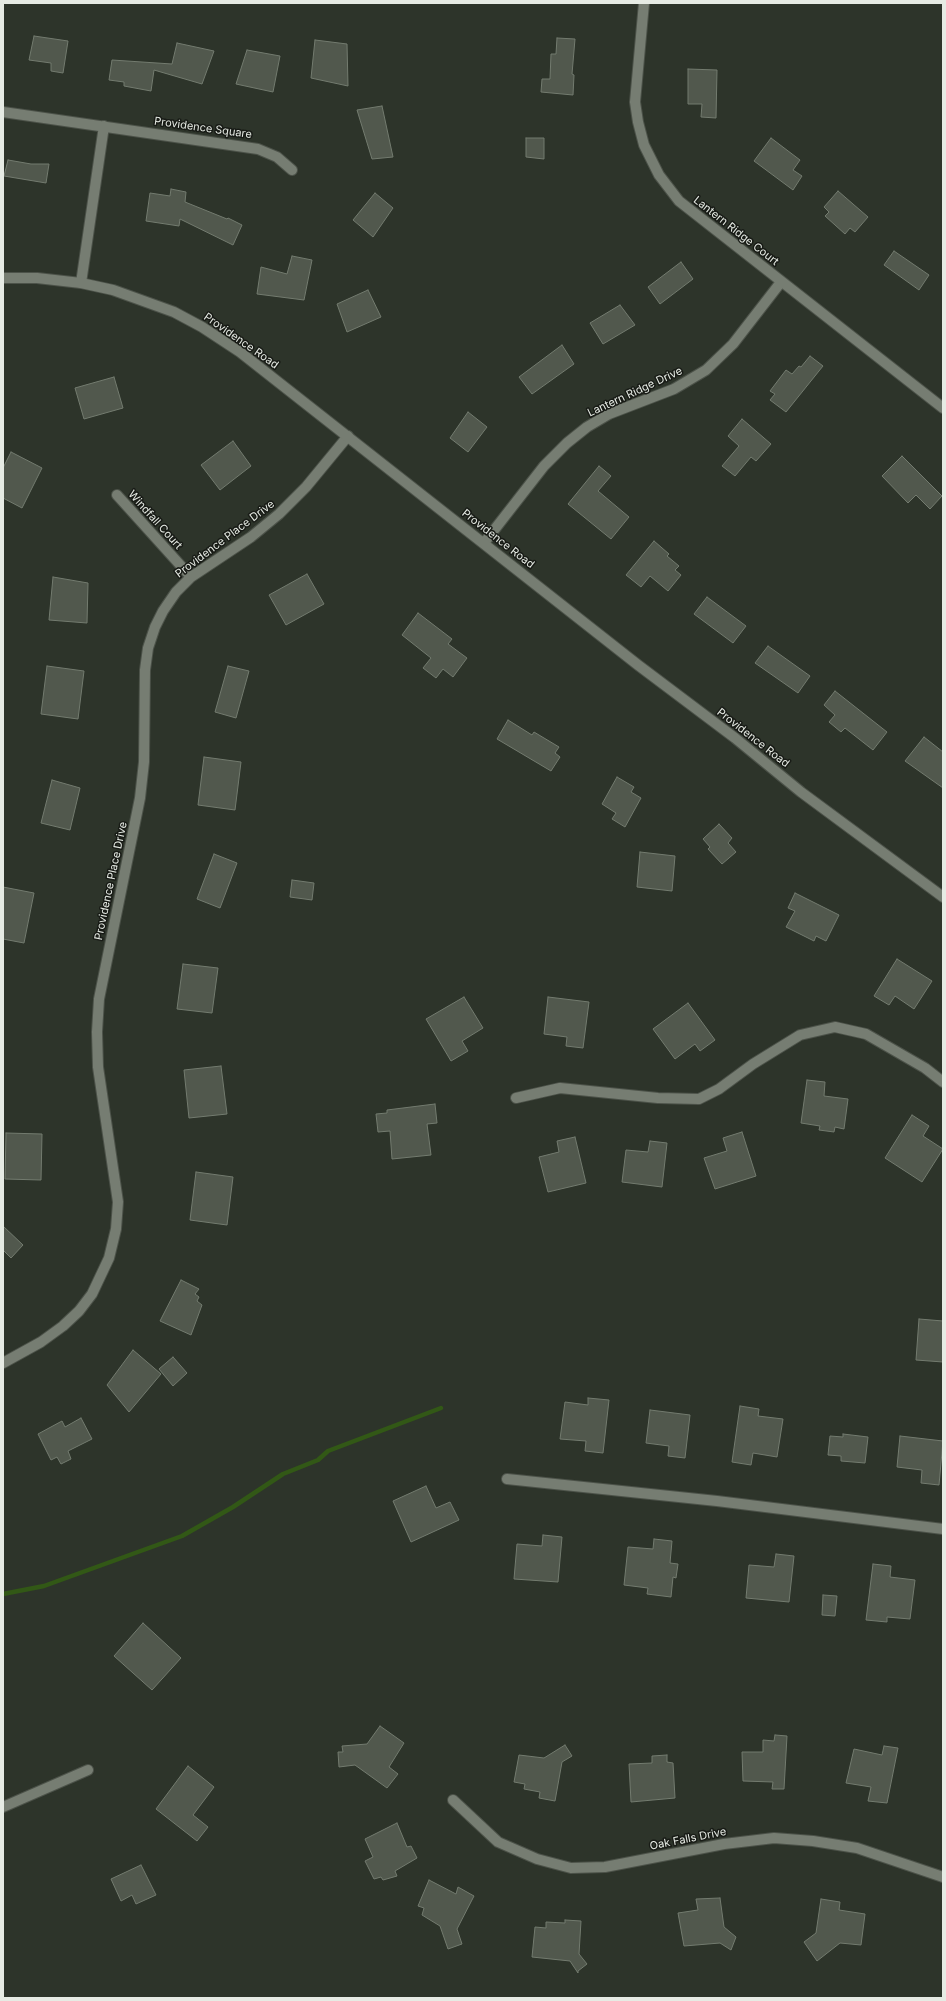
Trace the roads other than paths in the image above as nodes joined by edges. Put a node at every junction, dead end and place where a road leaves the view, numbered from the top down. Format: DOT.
graph roads {
  1 [pos="644,3"];
  2 [pos="3,112"];
  3 [pos="104,126"];
  4 [pos="292,170"];
  5 [pos="3,278"];
  6 [pos="781,282"];
  7 [pos="81,283"];
  8 [pos="943,408"];
  9 [pos="348,436"];
  10 [pos="117,496"];
  11 [pos="484,543"];
  12 [pos="191,577"];
  13 [pos="943,897"];
  14 [pos="943,1082"];
  15 [pos="516,1098"];
  16 [pos="3,1363"];
  17 [pos="507,1479"];
  18 [pos="943,1530"];
  19 [pos="88,1770"];
  20 [pos="453,1800"];
  21 [pos="3,1807"];
  22 [pos="943,1877"];
  1 -- 6 [label="street, Lantern Ridge Court"];
  2 -- 3 [label="street, Providence Square"];
  3 -- 4 [label="street, Providence Square"];
  3 -- 7 [label="street"];
  5 -- 7 [label="street, Providence Road"];
  6 -- 8 [label="street, Lantern Ridge Court"];
  6 -- 11 [label="street, Lantern Ridge Drive"];
  7 -- 9 [label="street, Providence Road"];
  9 -- 11 [label="street, Providence Road"];
  9 -- 12 [label="street, Providence Place Drive"];
  10 -- 12 [label="street, Windfall Court"];
  11 -- 13 [label="street, Providence Road"];
  12 -- 16 [label="street, Providence Place Drive"];
  14 -- 15 [label="street"];
  17 -- 18 [label="street"];
  19 -- 21 [label="street"];
  20 -- 22 [label="street, Oak Falls Drive"];
}
